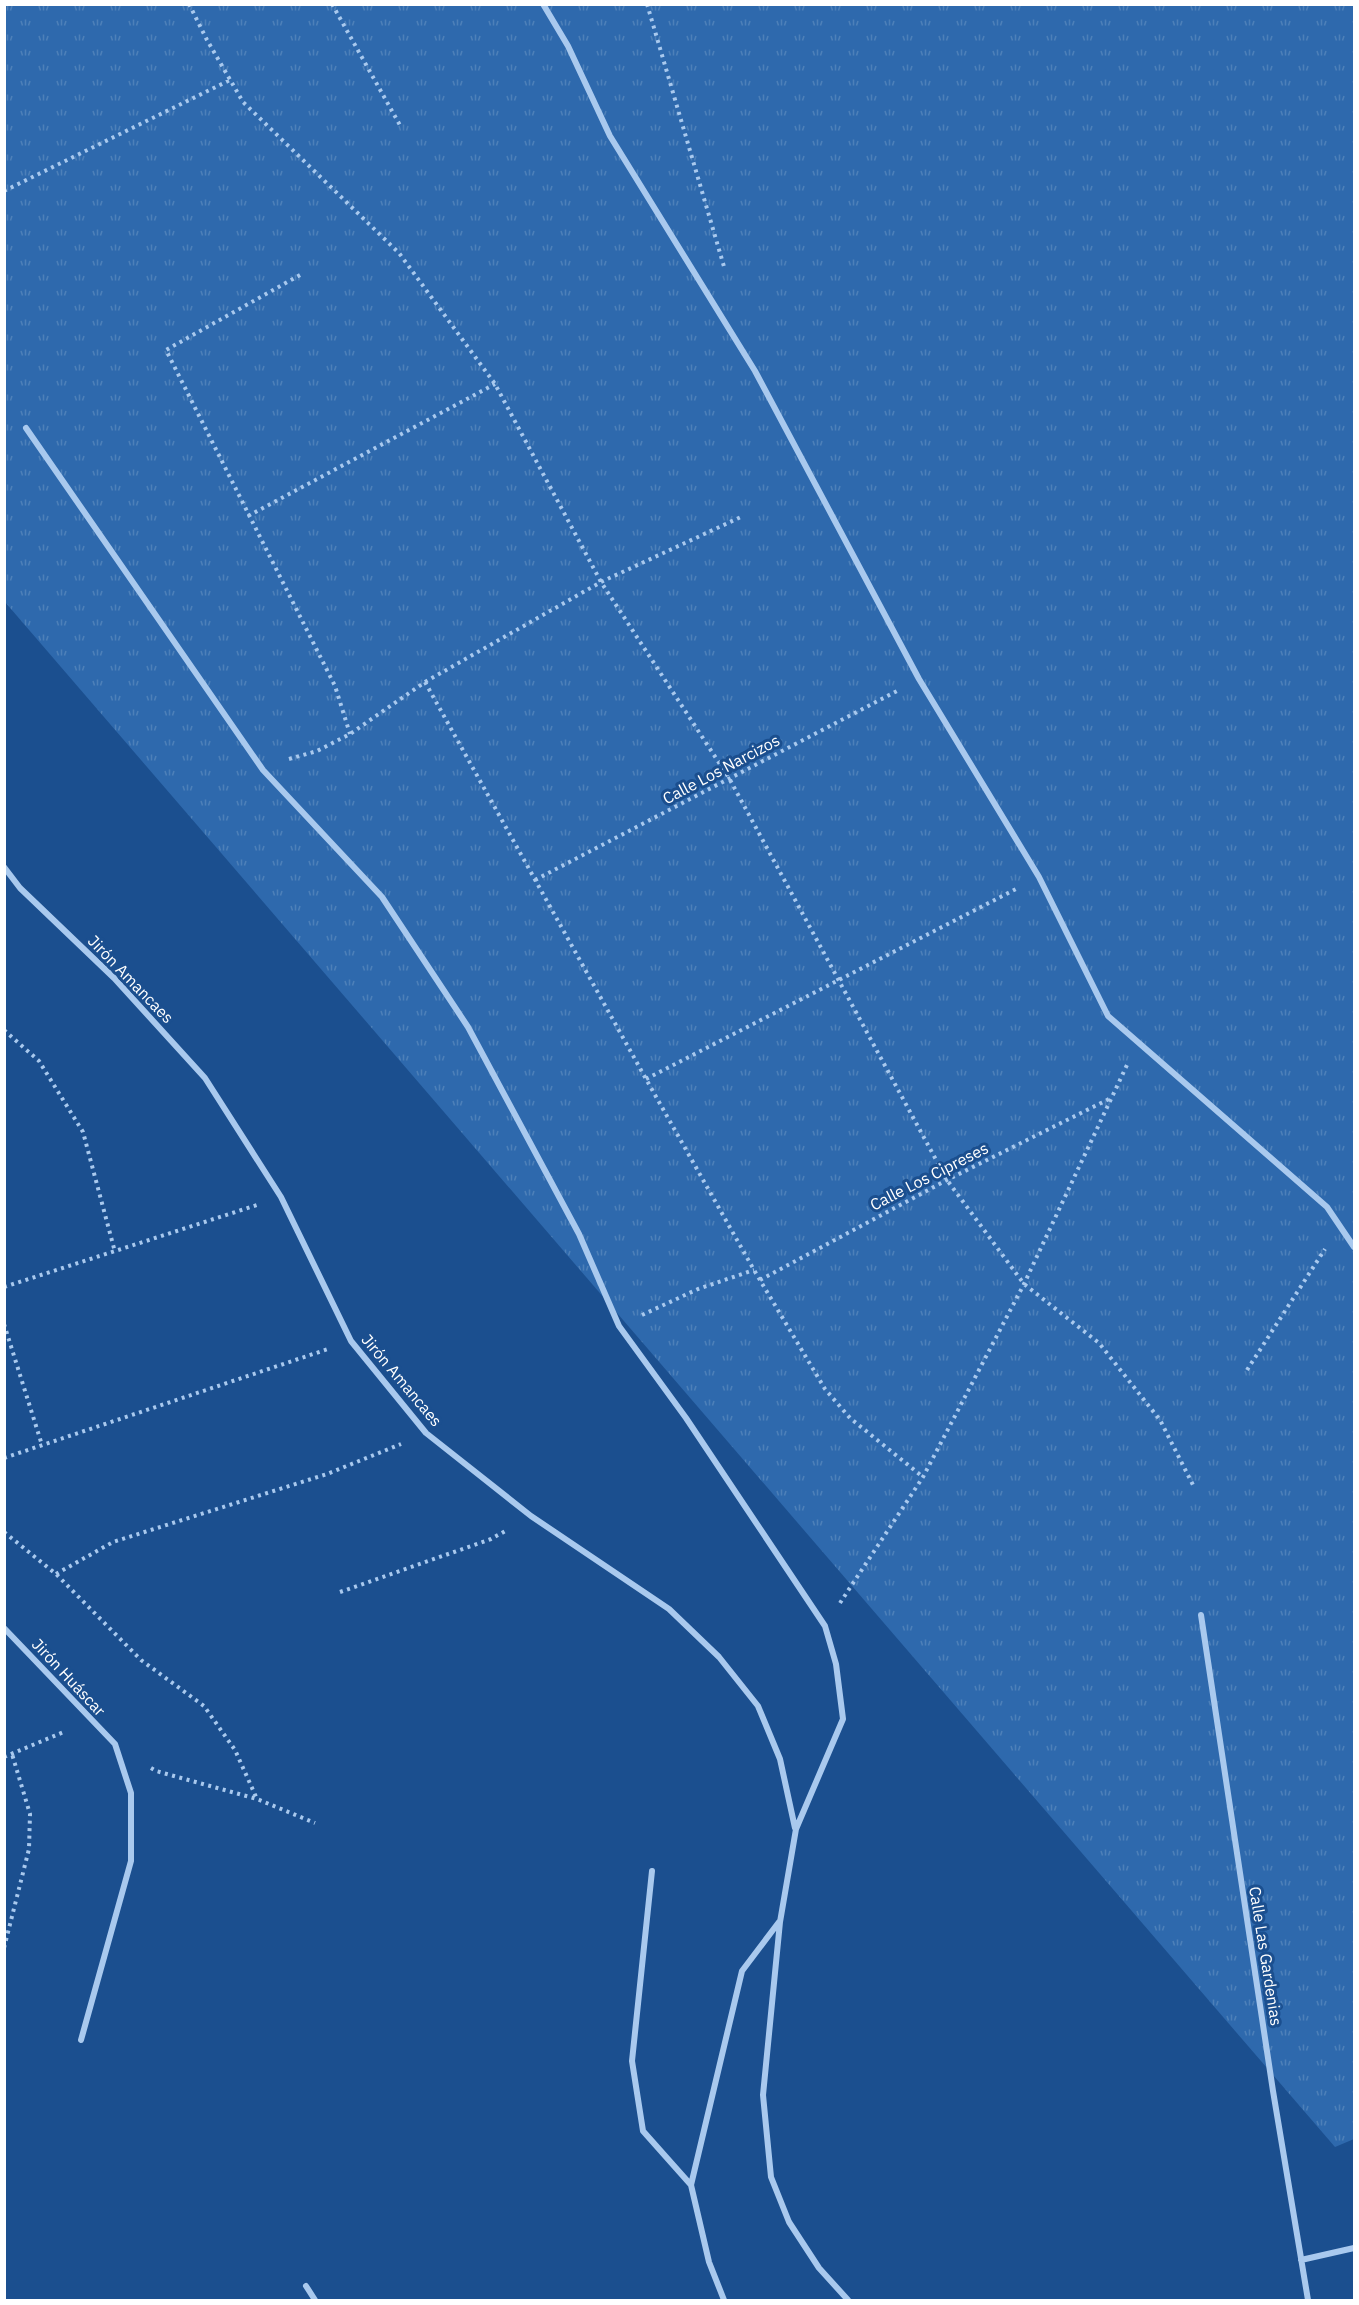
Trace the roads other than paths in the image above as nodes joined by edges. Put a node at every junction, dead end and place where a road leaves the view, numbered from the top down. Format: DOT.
graph roads {
  1 [pos="543,4"];
  2 [pos="26,428"];
  3 [pos="4,867"];
  4 [pos="1354,1247"];
  5 [pos="1200,1616"];
  6 [pos="4,1628"];
  7 [pos="796,1829"];
  8 [pos="652,1871"];
  9 [pos="780,1922"];
  10 [pos="81,2040"];
  11 [pos="692,2185"];
  12 [pos="1354,2248"];
  13 [pos="1301,2260"];
  14 [pos="306,2286"];
  15 [pos="315,2301"];
  16 [pos="724,2301"];
  17 [pos="848,2301"];
  18 [pos="1308,2301"];
  1 -- 4 [label="street"];
  2 -- 7 [label="street"];
  3 -- 7 [label="street, Jirón Amancaes"];
  5 -- 13 [label="street, Calle Las Gardenias"];
  6 -- 10 [label="street, Jirón Huáscar"];
  7 -- 9 [label="street"];
  8 -- 11 [label="street"];
  9 -- 11 [label="street"];
  9 -- 17 [label="street"];
  11 -- 16 [label="street"];
  12 -- 13 [label="street"];
  13 -- 18 [label="street, Calle Las Gardenias"];
  14 -- 15 [label="street"];
}
